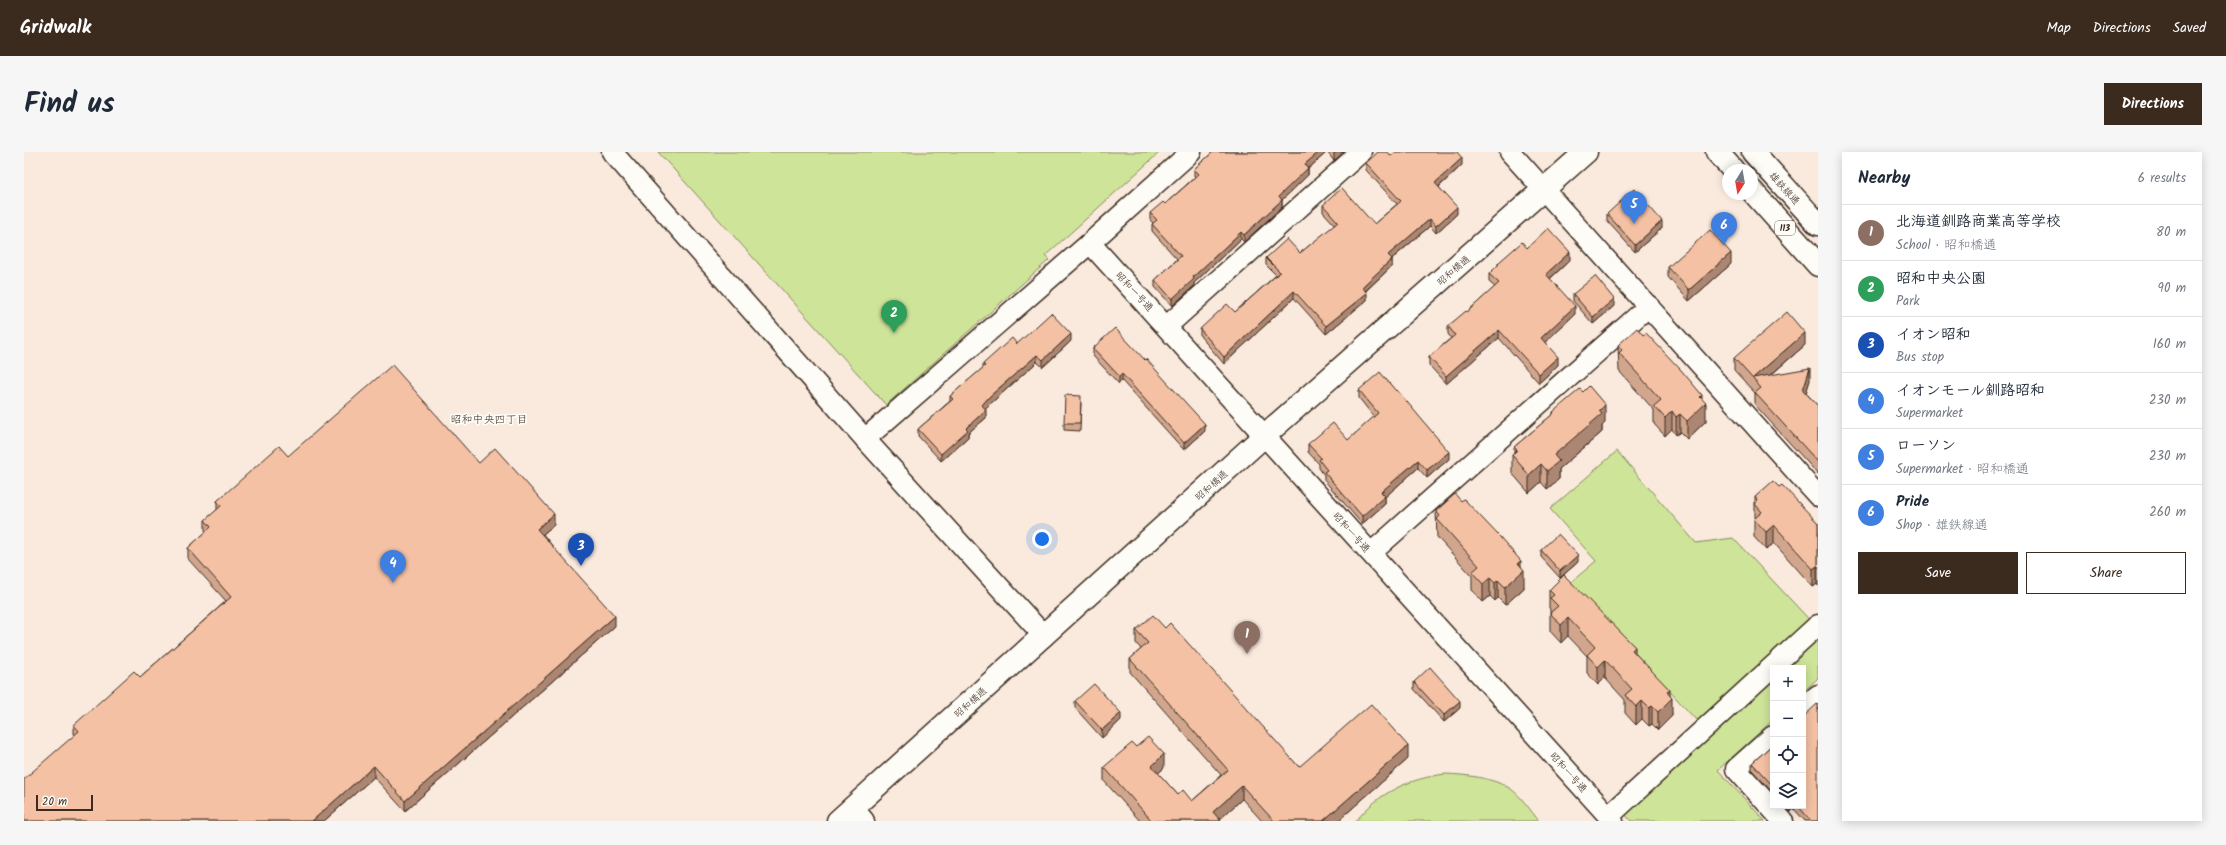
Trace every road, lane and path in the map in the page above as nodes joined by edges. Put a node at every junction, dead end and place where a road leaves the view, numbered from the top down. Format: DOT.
graph roads {
  1 [pos="612,152"];
  2 [pos="1191,152"];
  3 [pos="1361,152"];
  4 [pos="1510,152"];
  5 [pos="1586,152"];
  6 [pos="1717,152"];
  7 [pos="1753,152"];
  8 [pos="1728,164"];
  9 [pos="1544,190"];
  10 [pos="1758,198"];
  11 [pos="1818,224"];
  12 [pos="1090,243"];
  13 [pos="1818,265"];
  14 [pos="1649,306"];
  15 [pos="1167,326"];
  16 [pos="1264,436"];
  17 [pos="865,439"];
  18 [pos="1818,496"];
  19 [pos="1371,553"];
  20 [pos="1818,624"];
  21 [pos="1044,636"];
  22 [pos="1818,696"];
  23 [pos="1806,706"];
  24 [pos="1772,737"];
  25 [pos="852,817"];
  26 [pos="1611,819"];
  27 [pos="1783,821"];
  1 -- 17 [label="street"];
  2 -- 12 [label="street"];
  3 -- 15 [label="street"];
  4 -- 9 [label="street"];
  5 -- 9 [label="street, 昭和橋通"];
  6 -- 8 [label="street"];
  7 -- 11 [label="street, 雄鉄線通 / 113"];
  9 -- 14 [label="street"];
  9 -- 16 [label="street, 昭和橋通"];
  10 -- 13 [label="street, 113"];
  12 -- 15 [label="street, 昭和一号通"];
  12 -- 17 [label="street"];
  14 -- 18 [label="street"];
  14 -- 19 [label="street"];
  15 -- 16 [label="street, 昭和一号通"];
  16 -- 19 [label="street, 昭和一号通"];
  16 -- 21 [label="street, 昭和橋通"];
  17 -- 21 [label="street"];
  19 -- 26 [label="street, 昭和一号通"];
  20 -- 26 [label="street"];
  21 -- 25 [label="street, 昭和橋通"];
  22 -- 23 [label="street"];
  24 -- 27 [label="street"];
}
